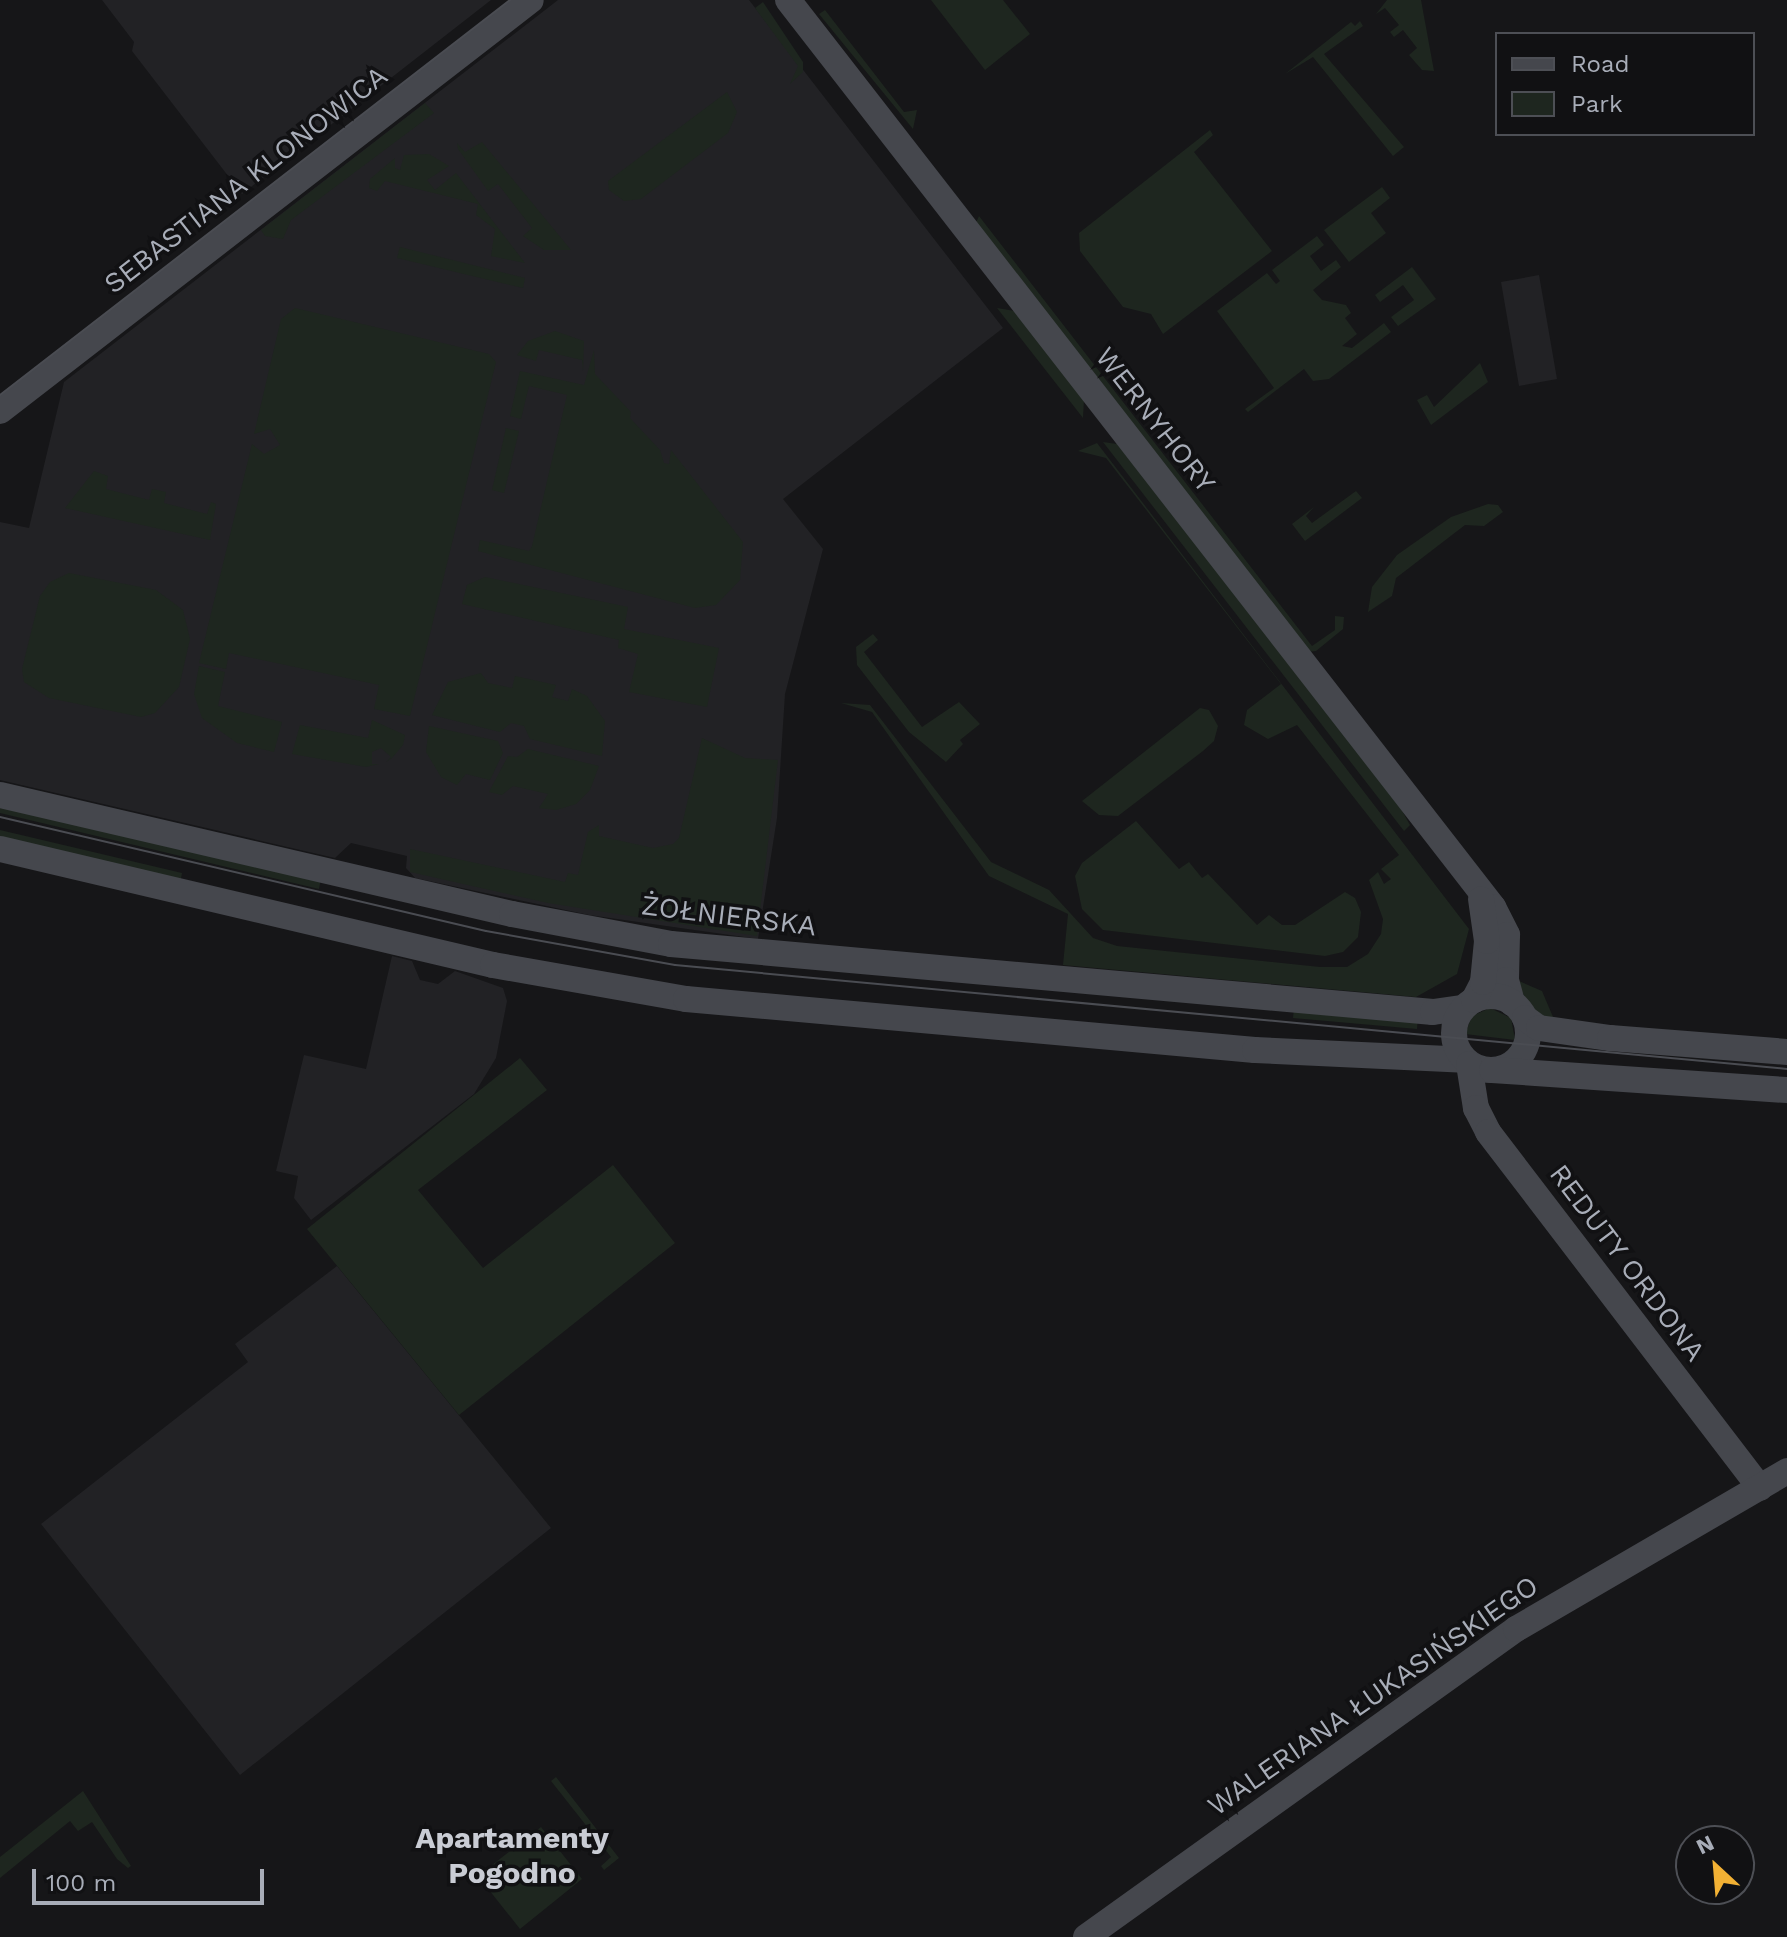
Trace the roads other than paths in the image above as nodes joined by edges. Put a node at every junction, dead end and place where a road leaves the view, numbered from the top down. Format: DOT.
graph roads {
  1 [pos="531,0"];
  2 [pos="788,0"];
  3 [pos="0,411"];
  4 [pos="0,795"];
  5 [pos="0,849"];
  6 [pos="1471,881"];
  7 [pos="1469,1004"];
  8 [pos="1519,1011"];
  9 [pos="1787,1052"];
  10 [pos="1475,1065"];
  11 [pos="1787,1090"];
  12 [pos="1787,1471"];
  13 [pos="1760,1488"];
  14 [pos="1086,1937"];
  1 -- 3 [label="street, SEBASTIANA KLONOWICA"];
  2 -- 6 [label="street, WERNYHORY"];
  4 -- 7 [label="street, ŻOŁNIERSKA"];
  5 -- 10 [label="street"];
  6 -- 7 [label="street, WERNYHORY"];
  6 -- 8 [label="street, WERNYHORY"];
  7 -- 8 [label="street"];
  7 -- 10 [label="street"];
  8 -- 9 [label="street"];
  8 -- 10 [label="street"];
  10 -- 11 [label="street"];
  10 -- 13 [label="street, REDUTY ORDONA"];
  12 -- 13 [label="street, WALERIANA ŁUKASIŃSKIEGO"];
  13 -- 14 [label="street, WALERIANA ŁUKASIŃSKIEGO"];
}
